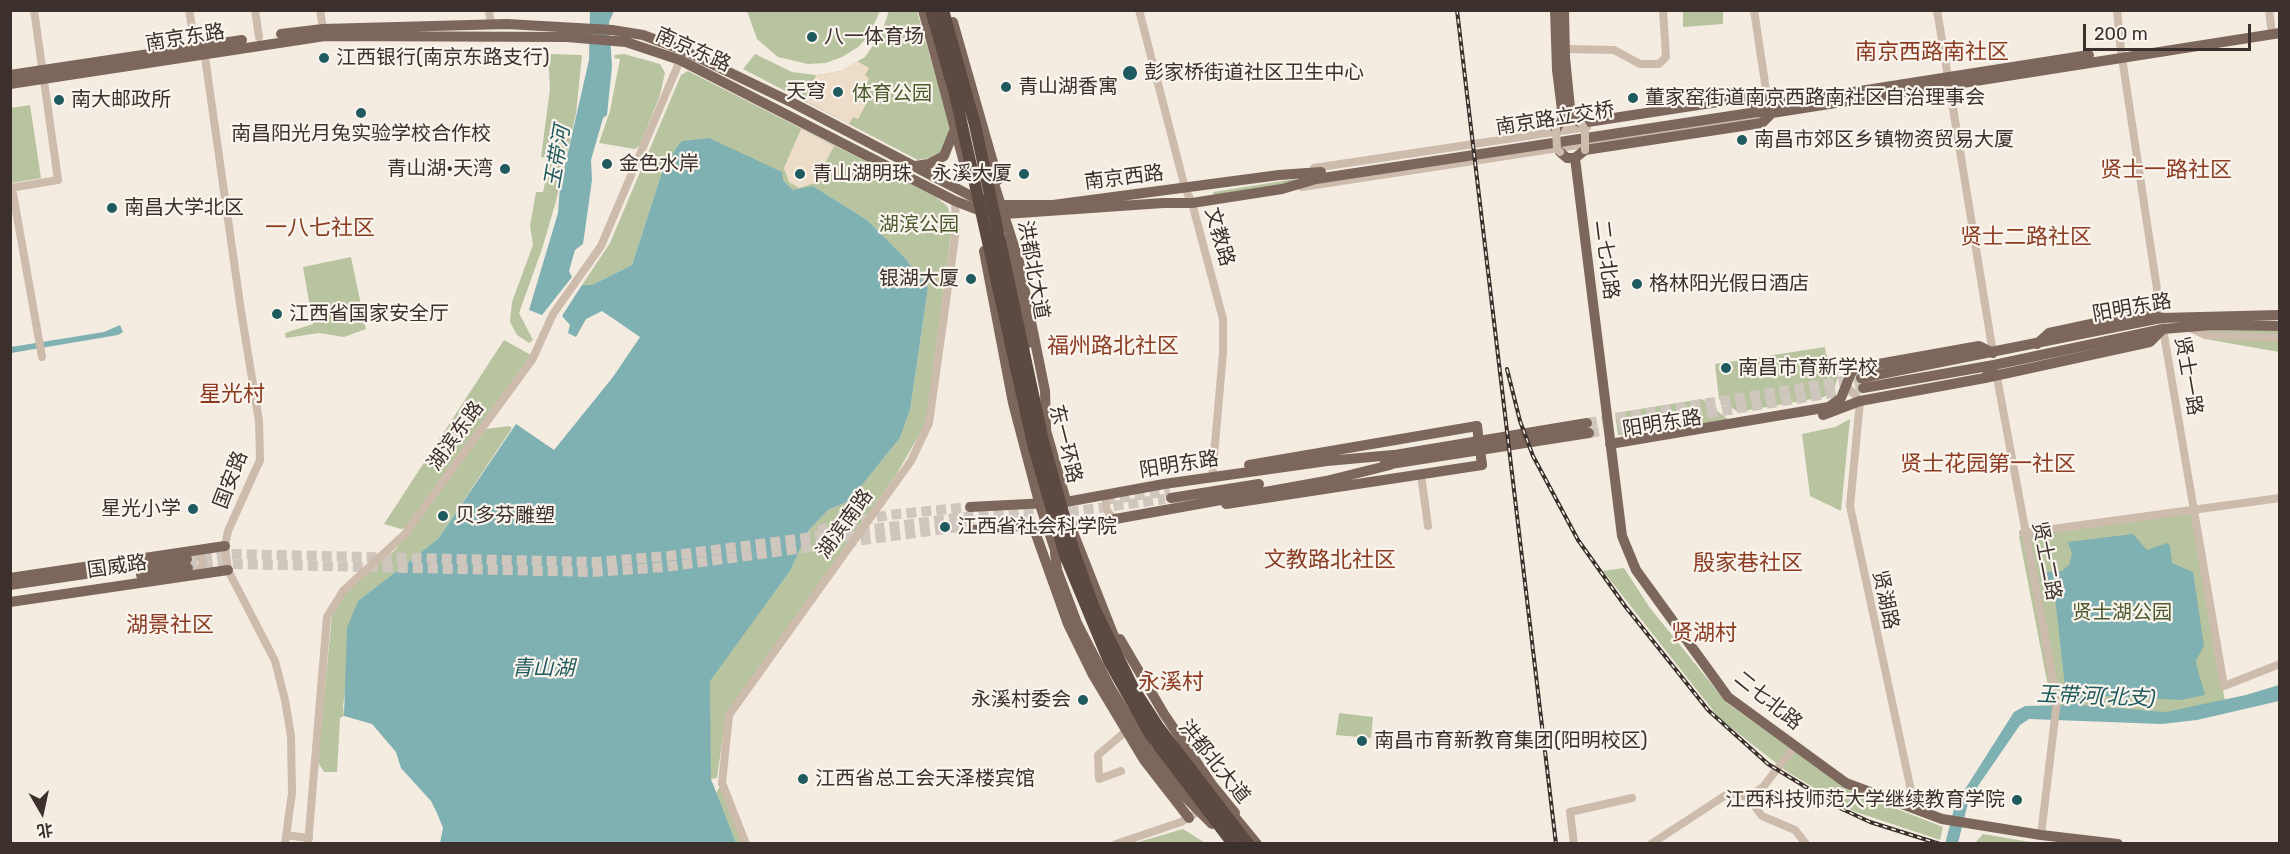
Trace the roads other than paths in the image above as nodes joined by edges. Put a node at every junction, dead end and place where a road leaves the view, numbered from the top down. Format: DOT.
graph roads {
  1 [pos="33,10"];
  2 [pos="189,10"];
  3 [pos="255,10"];
  4 [pos="320,10"];
  5 [pos="489,10"];
  6 [pos="921,10"];
  7 [pos="932,10"];
  8 [pos="943,10"];
  9 [pos="949,10"];
  10 [pos="1139,10"];
  11 [pos="1555,10"];
  12 [pos="1564,10"];
  13 [pos="1663,10"];
  14 [pos="1754,10"];
  15 [pos="1936,10"];
  16 [pos="2117,10"];
  17 [pos="2269,10"];
  18 [pos="491,24"];
  19 [pos="323,29"];
  20 [pos="2276,31"];
  21 [pos="587,34"];
  22 [pos="259,37"];
  23 [pos="1565,49"];
  24 [pos="200,50"];
  25 [pos="2121,54"];
  26 [pos="682,56"];
  27 [pos="42,74"];
  28 [pos="10,75"];
  29 [pos="1947,81"];
  30 [pos="10,84"];
  31 [pos="1771,108"];
  32 [pos="1572,120"];
  33 [pos="975,124"];
  34 [pos="1556,129"];
  35 [pos="954,133"];
  36 [pos="1585,150"];
  37 [pos="1560,153"];
  38 [pos="1575,158"];
  39 [pos="913,165"];
  40 [pos="1279,175"];
  41 [pos="11,188"];
  42 [pos="1185,188"];
  43 [pos="1282,189"];
  44 [pos="973,197"];
  45 [pos="955,201"];
  46 [pos="1192,203"];
  47 [pos="976,209"];
  48 [pos="1004,209"];
  49 [pos="2280,310"];
  50 [pos="2198,315"];
  51 [pos="2280,315"];
  52 [pos="2162,324"];
  53 [pos="2186,326"];
  54 [pos="2280,326"];
  55 [pos="2280,338"];
  56 [pos="1993,353"];
  57 [pos="42,354"];
  58 [pos="1992,373"];
  59 [pos="1847,387"];
  60 [pos="1860,400"];
  61 [pos="1846,406"];
  62 [pos="1588,428"];
  63 [pos="1046,430"];
  64 [pos="1610,448"];
  65 [pos="1392,460"];
  66 [pos="1420,475"];
  67 [pos="1212,478"];
  68 [pos="1112,494"];
  69 [pos="1170,494"];
  70 [pos="2280,498"];
  71 [pos="1211,500"];
  72 [pos="1039,502"];
  73 [pos="1066,502"];
  74 [pos="970,507"];
  75 [pos="2195,510"];
  76 [pos="1117,519"];
  77 [pos="1033,526"];
  78 [pos="1048,526"];
  79 [pos="1428,526"];
  80 [pos="1071,527"];
  81 [pos="974,530"];
  82 [pos="2024,533"];
  83 [pos="225,546"];
  84 [pos="1055,553"];
  85 [pos="191,563"];
  86 [pos="228,570"];
  87 [pos="10,578"];
  88 [pos="10,585"];
  89 [pos="10,595"];
  90 [pos="10,602"];
  91 [pos="2280,664"];
  92 [pos="1125,732"];
  93 [pos="1795,746"];
  94 [pos="1121,771"];
  95 [pos="1748,797"];
  96 [pos="1632,798"];
  97 [pos="1913,808"];
  98 [pos="1201,810"];
  99 [pos="1189,818"];
  100 [pos="2041,835"];
  101 [pos="286,839"];
  102 [pos="309,841"];
  103 [pos="746,843"];
  104 [pos="1116,843"];
  105 [pos="1227,843"];
  106 [pos="1233,843"];
  107 [pos="1248,843"];
  108 [pos="1259,843"];
  109 [pos="1574,843"];
  110 [pos="1651,843"];
  111 [pos="1806,843"];
  112 [pos="2118,843"];
  1 -- 27 [label="street"];
  2 -- 24 [label="street, 国安路"];
  3 -- 22 [label="street"];
  4 -- 19 [label="street"];
  5 -- 18 [label="street"];
  6 -- 35 [label="main road, 洪都北大道"];
  7 -- 106 [label="highway, 东一环路, bridge"];
  8 -- 33 [label="highway, 东一环路, bridge"];
  9 -- 48 [label="main road, 洪都北大道"];
  10 -- 42 [label="street, 文教路"];
  11 -- 32 [label="main road"];
  12 -- 23 [label="main road"];
  13 -- 23 [label="street"];
  14 -- 31 [label="street"];
  15 -- 29 [label="street"];
  16 -- 25 [label="street, 贤士一路"];
  17 -- 20 [label="street"];
  18 -- 19 [label="main road, 南京东路"];
  18 -- 21 [label="main road, 南京东路"];
  19 -- 22 [label="main road, 南京东路"];
  20 -- 25 [label="main road"];
  21 -- 24 [label="main road, 南京东路"];
  21 -- 26 [label="main road, 南京东路"];
  22 -- 24 [label="main road, 南京东路"];
  23 -- 32 [label="main road"];
  24 -- 27 [label="main road, 南京东路"];
  24 -- 83 [label="street, 国安路"];
  25 -- 29 [label="main road"];
  25 -- 52 [label="street, 贤士一路"];
  26 -- 39 [label="main road, 南京东路"];
  26 -- 45 [label="main road, 南京东路"];
  26 -- 102 [label="street, 湖滨东路"];
  27 -- 28 [label="main road, 南京东路"];
  27 -- 30 [label="main road, 南京东路"];
  27 -- 41 [label="street"];
  29 -- 31 [label="main road"];
  29 -- 56 [label="street"];
  31 -- 32 [label="main road"];
  31 -- 36 [label="main road"];
  31 -- 40 [label="main road, 南京路立交桥"];
  31 -- 43 [label="main road, 南京路立交桥"];
  32 -- 34 [label="main road"];
  32 -- 36 [label="street, bridge"];
  33 -- 63 [label="main road, bridge"];
  33 -- 107 [label="highway, 东一环路, bridge"];
  34 -- 37 [label="street, bridge"];
  35 -- 39 [label="main road"];
  35 -- 44 [label="main road, 洪都北大道"];
  36 -- 38 [label="main road"];
  37 -- 38 [label="main road"];
  38 -- 64 [label="main road, 二七北路"];
  39 -- 44 [label="main road, 南京东路"];
  40 -- 42 [label="main road, 南京西路"];
  41 -- 57 [label="street"];
  42 -- 46 [label="street, 文教路"];
  42 -- 48 [label="main road, 南京西路"];
  43 -- 46 [label="main road, 南京西路"];
  44 -- 47 [label="main road, 洪都北大道"];
  44 -- 48 [label="main road, 南京西路"];
  45 -- 47 [label="main road, 南京东路"];
  45 -- 103 [label="street, 湖滨南路"];
  46 -- 48 [label="main road, 南京西路"];
  46 -- 67 [label="street, 文教路"];
  47 -- 48 [label="main road, 南京西路"];
  47 -- 72 [label="main road, 洪都北大道"];
  48 -- 63 [label="main road, 洪都北大道"];
  49 -- 50 [label="main road"];
  50 -- 51 [label="main road, 阳明东路"];
  50 -- 52 [label="main road, 阳明东路"];
  52 -- 53 [label="main road, 阳明东路"];
  52 -- 56 [label="main road, 阳明东路"];
  52 -- 58 [label="main road, 阳明东路"];
  52 -- 75 [label="street, 贤士一路"];
  53 -- 54 [label="main road, 阳明东路"];
  53 -- 55 [label="street"];
  56 -- 58 [label="main road, 阳明东路"];
  56 -- 59 [label="main road, 阳明东路"];
  58 -- 60 [label="main road, 阳明东路"];
  58 -- 82 [label="street, 贤士二路"];
  59 -- 60 [label="street"];
  59 -- 64 [label="main road, 阳明东路"];
  60 -- 61 [label="main road, 阳明东路"];
  60 -- 97 [label="street, 贤湖路"];
  61 -- 64 [label="main road, 阳明东路"];
  61 -- 97 [label="street, 贤湖路"];
  62 -- 65 [label="main road, 阳明东路"];
  63 -- 73 [label="main road, 洪都北大道"];
  64 -- 93 [label="main road, 二七北路"];
  65 -- 67 [label="main road, 阳明东路"];
  65 -- 69 [label="main road, 阳明东路"];
  65 -- 71 [label="main road, 阳明东路"];
  66 -- 67 [label="main road, bridge"];
  66 -- 71 [label="main road"];
  66 -- 79 [label="street"];
  67 -- 68 [label="main road, 阳明东路"];
  68 -- 73 [label="main road, 阳明东路"];
  68 -- 76 [label="street"];
  70 -- 75 [label="street"];
  71 -- 76 [label="main road, 阳明东路"];
  72 -- 73 [label="main road, 阳明东路"];
  72 -- 74 [label="main road, 阳明东路"];
  72 -- 78 [label="main road, 洪都北大道"];
  73 -- 80 [label="main road, 洪都北大道"];
  75 -- 82 [label="street"];
  75 -- 91 [label="street, 贤士一路"];
  76 -- 80 [label="main road, 阳明东路"];
  77 -- 78 [label="main road, 阳明东路"];
  77 -- 81 [label="main road, 阳明东路"];
  77 -- 92 [label="main road"];
  78 -- 80 [label="main road, 阳明东路"];
  78 -- 84 [label="main road, 洪都北大道"];
  80 -- 108 [label="main road, 洪都北大道"];
  82 -- 100 [label="street, 贤士二路"];
  83 -- 85 [label="main road, 国威路"];
  83 -- 86 [label="street, 国安路"];
  84 -- 98 [label="main road, 洪都北大道"];
  84 -- 106 [label="main road, bridge"];
  85 -- 86 [label="main road, 国威路"];
  85 -- 87 [label="main road, 国威路"];
  85 -- 88 [label="main road, 国威路"];
  85 -- 89 [label="main road, 国威路"];
  85 -- 90 [label="main road, 国威路"];
  86 -- 101 [label="street, 国安路"];
  92 -- 94 [label="street"];
  92 -- 99 [label="main road"];
  93 -- 95 [label="street"];
  93 -- 97 [label="main road, 二七北路"];
  95 -- 110 [label="street"];
  95 -- 111 [label="street"];
  96 -- 109 [label="street"];
  97 -- 100 [label="main road, 二七北路"];
  98 -- 99 [label="street"];
  98 -- 105 [label="main road, 洪都北大道"];
  99 -- 104 [label="street"];
  100 -- 112 [label="main road, 二七北路"];
  101 -- 102 [label="street"];
}
